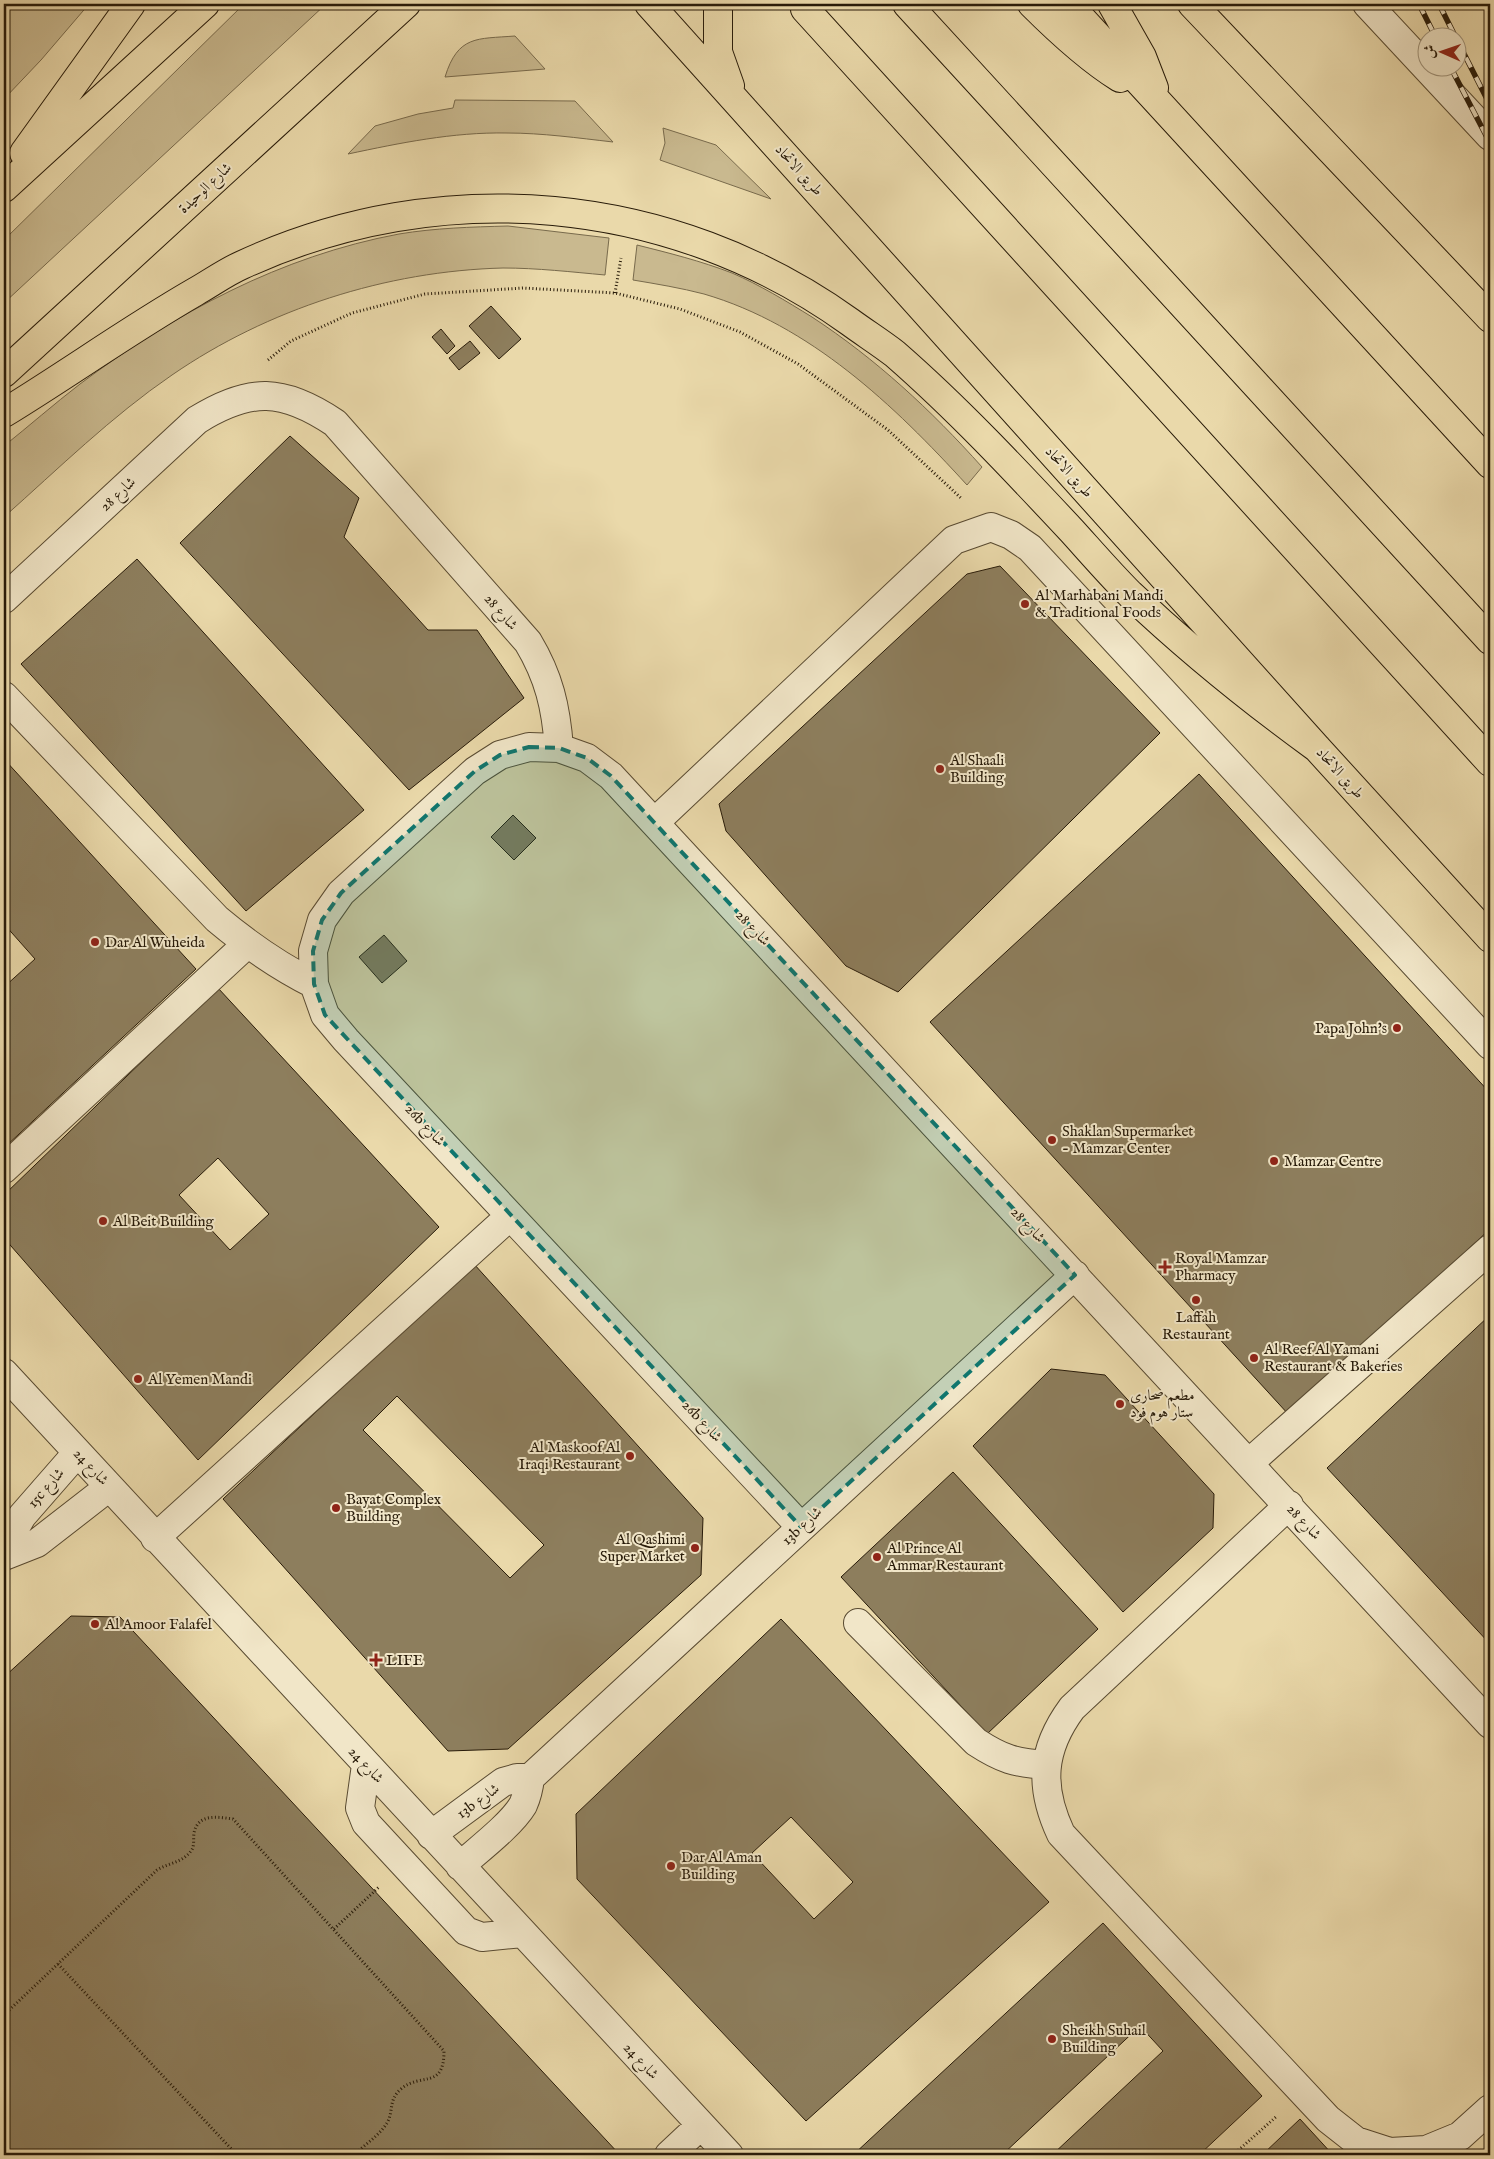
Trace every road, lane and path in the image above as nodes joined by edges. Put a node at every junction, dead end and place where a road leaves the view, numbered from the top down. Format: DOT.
graph roads {
  1 [pos="131,4"];
  2 [pos="204,4"];
  3 [pos="406,4"];
  4 [pos="649,4"];
  5 [pos="718,4"];
  6 [pos="908,4"];
  7 [pos="1032,4"];
  8 [pos="1068,4"];
  9 [pos="1112,4"];
  10 [pos="1192,4"];
  11 [pos="1367,4"];
  12 [pos="805,9"];
  13 [pos="733,97"];
  14 [pos="1160,103"];
  15 [pos="1490,136"];
  16 [pos="4,181"];
  17 [pos="4,188"];
  18 [pos="1490,318"];
  19 [pos="4,372"];
  20 [pos="252,396"];
  21 [pos="4,413"];
  22 [pos="1490,464"];
  23 [pos="991,527"];
  24 [pos="4,599"];
  25 [pos="1490,640"];
  26 [pos="4,696"];
  27 [pos="559,748"];
  28 [pos="1317,748"];
  29 [pos="1490,762"];
  30 [pos="654,822"];
  31 [pos="1490,938"];
  32 [pos="247,944"];
  33 [pos="314,984"];
  34 [pos="1490,1045"];
  35 [pos="4,1169"];
  36 [pos="510,1216"];
  37 [pos="1490,1249"];
  38 [pos="1075,1275"];
  39 [pos="4,1373"];
  40 [pos="77,1453"];
  41 [pos="1250,1463"];
  42 [pos="109,1487"];
  43 [pos="1289,1505"];
  44 [pos="801,1527"];
  45 [pos="156,1538"];
  46 [pos="5,1555"];
  47 [pos="858,1623"];
  48 [pos="1490,1724"];
  49 [pos="366,1765"];
  50 [pos="1047,1765"];
  51 [pos="530,1778"];
  52 [pos="431,1835"];
  53 [pos="460,1866"];
  54 [pos="384,1884"];
  55 [pos="334,1929"];
  56 [pos="523,1933"];
  57 [pos="58,1964"];
  58 [pos="4,2015"];
  59 [pos="1303,2092"];
  60 [pos="1490,2108"];
  61 [pos="701,2125"];
  62 [pos="1390,2154"];
  63 [pos="237,2155"];
  64 [pos="354,2155"];
  65 [pos="668,2155"];
  66 [pos="728,2155"];
  67 [pos="1233,2155"];
  1 -- 16 [label="main road"];
  2 -- 17 [label="main road"];
  3 -- 19 [label="main road, شارع الوحيدة"];
  4 -- 13 [label="main road, طريق الاتحاد"];
  5 -- 13 [label="main road"];
  6 -- 25 [label="main road"];
  7 -- 14 [label="main road"];
  8 -- 14 [label="main road"];
  9 -- 14 [label="main road"];
  10 -- 18 [label="main road"];
  11 -- 15 [label="street"];
  12 -- 29 [label="main road"];
  13 -- 28 [label="main road, طريق الاتحاد"];
  14 -- 22 [label="main road"];
  20 -- 23 [label="path"];
  20 -- 24 [label="street, شارع 28"];
  20 -- 27 [label="street, شارع 28"];
  21 -- 28 [label="main road"];
  23 -- 30 [label="street"];
  23 -- 34 [label="street"];
  26 -- 32 [label="street"];
  27 -- 30 [label="street, شارع 28"];
  27 -- 33 [label="street, 26b شارع"];
  28 -- 31 [label="main road, طريق الاتحاد"];
  30 -- 38 [label="street, شارع 28"];
  32 -- 33 [label="street"];
  32 -- 35 [label="street"];
  33 -- 36 [label="street, 26b شارع"];
  36 -- 44 [label="street, 26b شارع"];
  36 -- 45 [label="street"];
  37 -- 41 [label="street"];
  38 -- 41 [label="street, شارع 28"];
  38 -- 44 [label="street, 13b شارع"];
  39 -- 40 [label="street, شارع 24"];
  40 -- 42 [label="street, شارع 24"];
  40 -- 46 [label="street, 15c شارع"];
  41 -- 43 [label="street, شارع 28"];
  42 -- 45 [label="street, شارع 24"];
  42 -- 46 [label="street, 15c شارع"];
  43 -- 48 [label="street, شارع 28"];
  43 -- 50 [label="street"];
  44 -- 51 [label="street, 13b شارع"];
  45 -- 49 [label="street, شارع 24"];
  47 -- 50 [label="street"];
  49 -- 52 [label="street, شارع 24"];
  49 -- 56 [label="street"];
  50 -- 59 [label="street"];
  51 -- 52 [label="street, 13b شارع"];
  51 -- 53 [label="street, 13b شارع"];
  52 -- 53 [label="street, شارع 24"];
  53 -- 56 [label="street, شارع 24"];
  54 -- 55 [label="path"];
  55 -- 57 [label="path"];
  55 -- 64 [label="path"];
  56 -- 61 [label="street, شارع 24"];
  57 -- 58 [label="path"];
  57 -- 63 [label="path"];
  59 -- 62 [label="street"];
  59 -- 67 [label="path"];
  60 -- 62 [label="street"];
  61 -- 65 [label="street"];
  61 -- 66 [label="street, شارع 24"];
}
